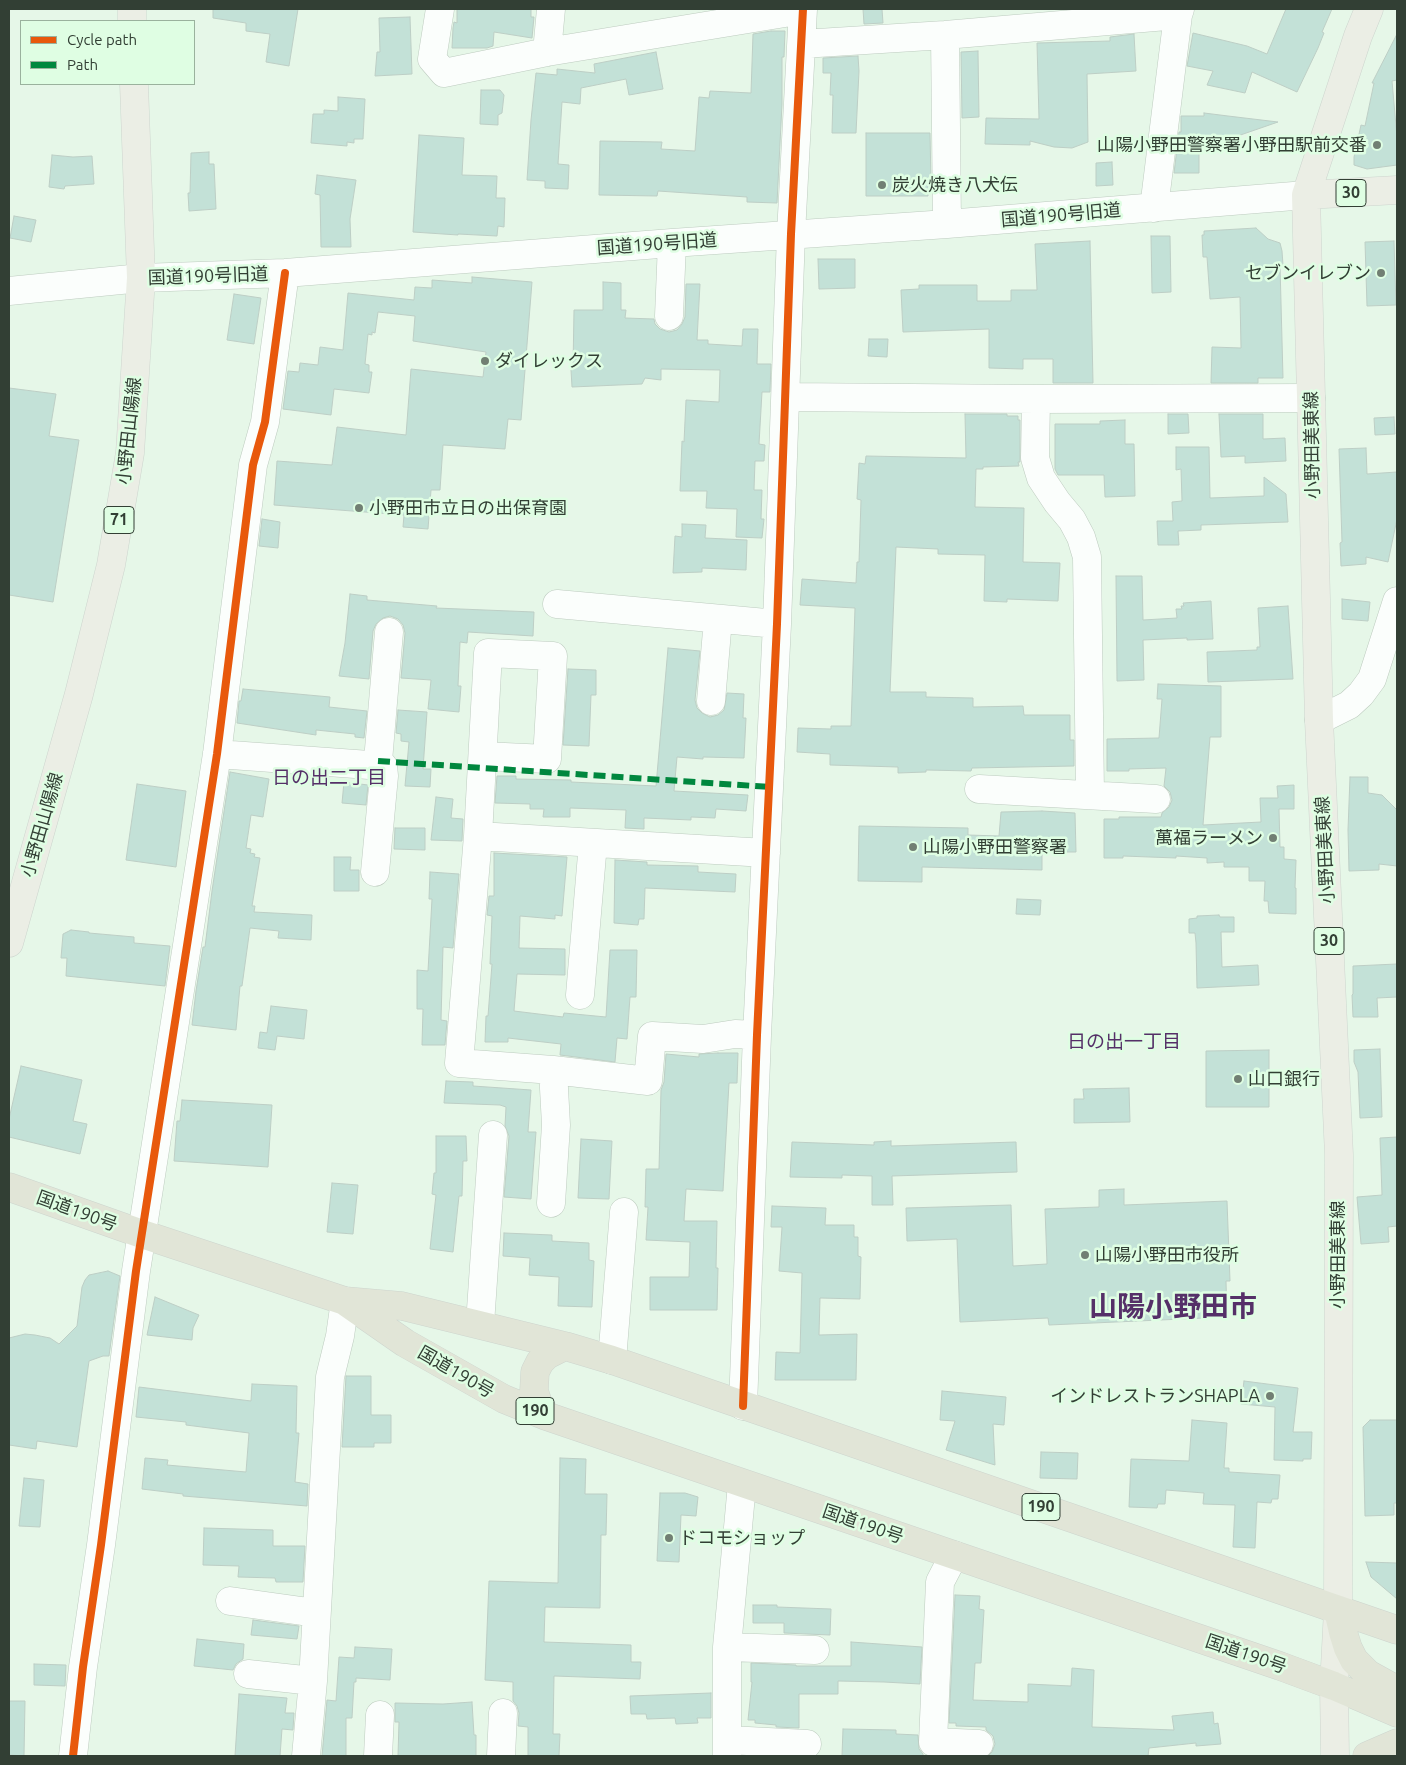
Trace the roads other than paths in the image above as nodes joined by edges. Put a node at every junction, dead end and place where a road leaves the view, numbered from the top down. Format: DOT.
graph roads {
  1 [pos="440,9"];
  2 [pos="551,9"];
  3 [pos="803,9"];
  4 [pos="1369,9"];
  5 [pos="1179,12"];
  6 [pos="946,34"];
  7 [pos="802,44"];
  8 [pos="547,52"];
  9 [pos="134,85"];
  10 [pos="1397,190"];
  11 [pos="1306,195"];
  12 [pos="1154,208"];
  13 [pos="947,224"];
  14 [pos="791,234"];
  15 [pos="672,242"];
  16 [pos="285,273"];
  17 [pos="142,278"];
  18 [pos="9,291"];
  19 [pos="669,316"];
  20 [pos="786,397"];
  21 [pos="1311,398"];
  22 [pos="1036,399"];
  23 [pos="1397,601"];
  24 [pos="557,604"];
  25 [pos="718,618"];
  26 [pos="777,624"];
  27 [pos="389,632"];
  28 [pos="711,701"];
  29 [pos="1319,720"];
  30 [pos="217,754"];
  31 [pos="483,756"];
  32 [pos="383,766"];
  33 [pos="979,790"];
  34 [pos="1090,794"];
  35 [pos="1156,798"];
  36 [pos="478,836"];
  37 [pos="593,843"];
  38 [pos="766,853"];
  39 [pos="376,872"];
  40 [pos="9,943"];
  41 [pos="580,995"];
  42 [pos="757,1035"];
  43 [pos="553,1070"];
  44 [pos="493,1134"];
  45 [pos="9,1187"];
  46 [pos="551,1203"];
  47 [pos="624,1212"];
  48 [pos="142,1234"];
  49 [pos="345,1301"];
  50 [pos="480,1324"];
  51 [pos="565,1346"];
  52 [pos="612,1360"];
  53 [pos="743,1406"];
  54 [pos="546,1416"];
  55 [pos="742,1484"];
  56 [pos="954,1555"];
  57 [pos="230,1601"];
  58 [pos="1338,1610"];
  59 [pos="316,1612"];
  60 [pos="1397,1630"];
  61 [pos="727,1647"];
  62 [pos="815,1650"];
  63 [pos="248,1674"];
  64 [pos="312,1681"];
  65 [pos="1334,1686"];
  66 [pos="1397,1690"];
  67 [pos="503,1713"];
  68 [pos="1397,1713"];
  69 [pos="380,1715"];
  70 [pos="1397,1743"];
  71 [pos="808,1744"];
  72 [pos="979,1744"];
  73 [pos="728,1748"];
  74 [pos="73,1756"];
  75 [pos="306,1756"];
  76 [pos="378,1756"];
  77 [pos="501,1756"];
  78 [pos="1335,1756"];
  79 [pos="1366,1756"];
  1 -- 8 [label="street"];
  2 -- 8 [label="street"];
  3 -- 7 [label="street"];
  3 -- 8 [label="street"];
  4 -- 11 [label="main road, 小野田美東線"];
  5 -- 6 [label="street"];
  5 -- 12 [label="street"];
  6 -- 7 [label="street"];
  6 -- 13 [label="street"];
  7 -- 14 [label="street"];
  9 -- 17 [label="main road, 小野田山陽線 / 71"];
  10 -- 11 [label="main road, 30"];
  11 -- 12 [label="street, 国道190号旧道"];
  11 -- 21 [label="main road, 小野田美東線 / 30"];
  12 -- 13 [label="street, 国道190号旧道"];
  13 -- 14 [label="street, 国道190号旧道"];
  14 -- 15 [label="street, 国道190号旧道"];
  14 -- 20 [label="street"];
  15 -- 16 [label="street, 国道190号旧道"];
  15 -- 19 [label="street"];
  16 -- 17 [label="street, 国道190号旧道"];
  16 -- 30 [label="street"];
  17 -- 18 [label="street, 国道190号旧道"];
  17 -- 40 [label="main road, 小野田山陽線 / 71"];
  20 -- 22 [label="street"];
  20 -- 26 [label="street"];
  21 -- 22 [label="street"];
  21 -- 29 [label="main road, 小野田美東線 / 30"];
  22 -- 34 [label="street"];
  23 -- 29 [label="street"];
  24 -- 25 [label="street"];
  25 -- 26 [label="street"];
  25 -- 28 [label="street"];
  26 -- 38 [label="street"];
  27 -- 32 [label="street"];
  29 -- 58 [label="main road, 小野田美東線 / 30"];
  30 -- 32 [label="street"];
  30 -- 48 [label="street"];
  31 -- 36 [label="street"];
  32 -- 39 [label="street"];
  33 -- 34 [label="street"];
  34 -- 35 [label="street"];
  36 -- 37 [label="street"];
  36 -- 43 [label="street"];
  37 -- 38 [label="street"];
  37 -- 41 [label="street"];
  38 -- 42 [label="street"];
  42 -- 43 [label="street"];
  42 -- 53 [label="street"];
  43 -- 46 [label="street"];
  44 -- 50 [label="street"];
  45 -- 48 [label="highway, 国道190号 / 190"];
  47 -- 52 [label="street"];
  48 -- 49 [label="highway, 国道190号 / 190"];
  48 -- 74 [label="street"];
  49 -- 50 [label="highway, 国道190号 / 190"];
  49 -- 54 [label="highway, 国道190号 / 190"];
  49 -- 59 [label="street"];
  50 -- 51 [label="highway, 国道190号 / 190"];
  51 -- 52 [label="highway, 国道190号 / 190"];
  51 -- 54 [label="highway"];
  52 -- 53 [label="highway, 国道190号 / 190"];
  53 -- 58 [label="highway, 国道190号 / 190"];
  54 -- 55 [label="highway, 国道190号 / 190"];
  55 -- 56 [label="highway, 国道190号 / 190"];
  55 -- 61 [label="street"];
  56 -- 65 [label="highway, 国道190号 / 190"];
  56 -- 72 [label="street"];
  57 -- 59 [label="street"];
  58 -- 60 [label="highway, 国道190号 / 190"];
  58 -- 65 [label="main road, 小野田美東線 / 30"];
  58 -- 66 [label="highway"];
  59 -- 64 [label="street"];
  61 -- 62 [label="street"];
  61 -- 73 [label="street"];
  63 -- 64 [label="street"];
  64 -- 75 [label="street"];
  65 -- 68 [label="highway, 国道190号 / 190"];
  65 -- 78 [label="main road, 小野田美東線"];
  67 -- 77 [label="street"];
  69 -- 76 [label="street"];
  70 -- 79 [label="highway"];
  71 -- 73 [label="street"];
}
